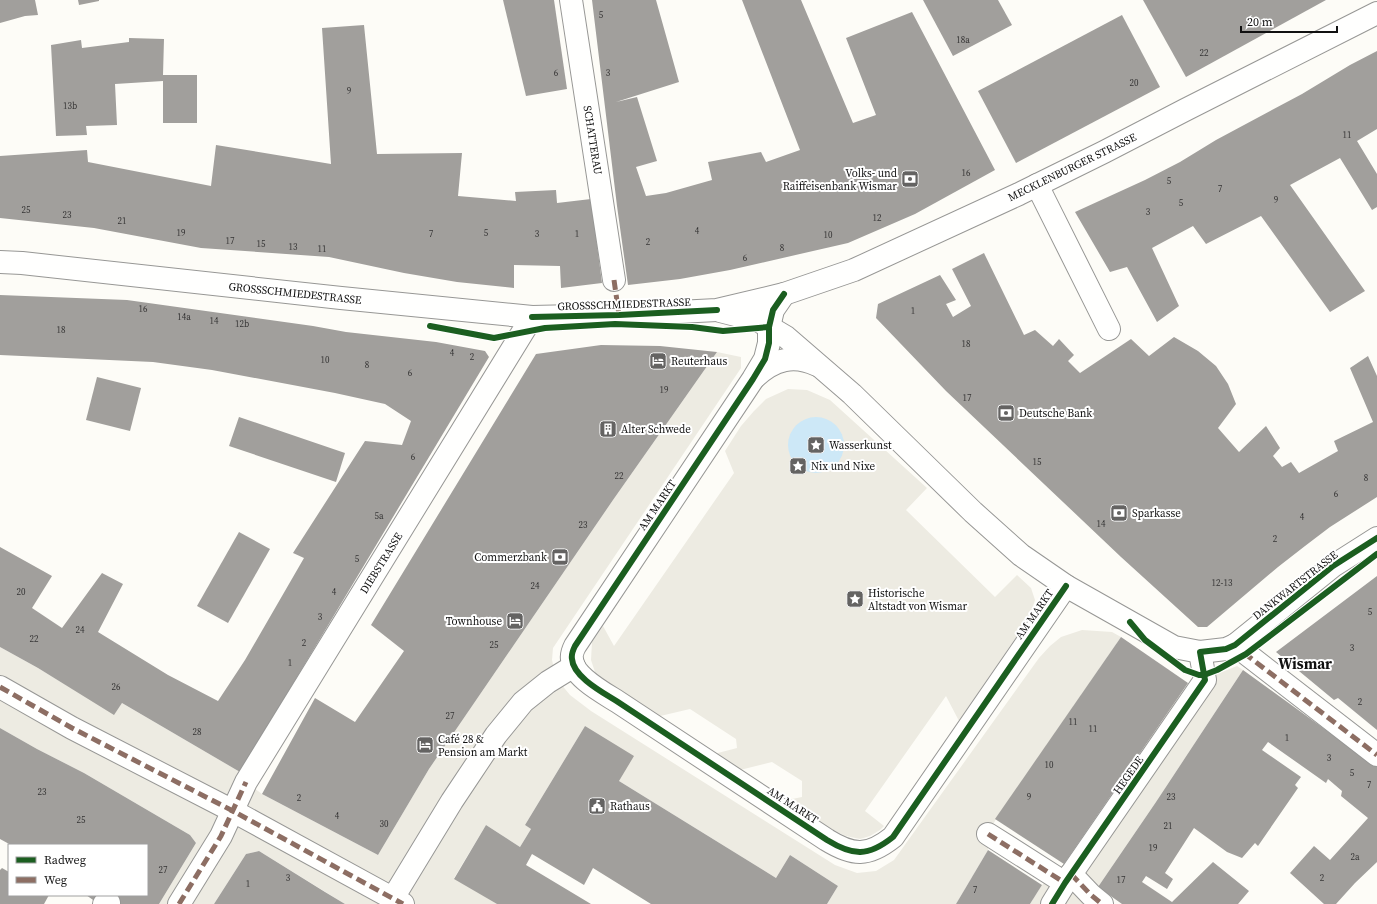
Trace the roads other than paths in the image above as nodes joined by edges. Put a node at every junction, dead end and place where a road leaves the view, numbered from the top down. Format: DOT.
graph roads {
  1 [pos="571,0"];
  2 [pos="1377,13"];
  3 [pos="1037,185"];
  4 [pos="0,262"];
  5 [pos="614,280"];
  6 [pos="784,294"];
  7 [pos="757,301"];
  8 [pos="717,310"];
  9 [pos="532,317"];
  10 [pos="769,327"];
  11 [pos="1109,329"];
  12 [pos="826,370"];
  13 [pos="753,379"];
  14 [pos="1377,538"];
  15 [pos="1066,586"];
  16 [pos="1231,647"];
  17 [pos="1200,652"];
  18 [pos="574,666"];
  19 [pos="0,687"];
  20 [pos="1377,755"];
  21 [pos="233,811"];
  22 [pos="988,834"];
  23 [pos="1068,878"];
  24 [pos="398,901"];
  25 [pos="179,904"];
  26 [pos="1052,904"];
  27 [pos="1102,904"];
  1 -- 5 [label="street, SCHATTERAU"];
  2 -- 3 [label="street, MECKLENBURGER STRASSE"];
  3 -- 6 [label="street, MECKLENBURGER STRASSE"];
  3 -- 11 [label="street"];
  4 -- 9 [label="street, GROSSSCHMIEDESTRASSE"];
  6 -- 7 [label="street, MECKLENBURGER STRASSE"];
  6 -- 10 [label="street"];
  7 -- 8 [label="street, GROSSSCHMIEDESTRASSE"];
  8 -- 9 [label="street, GROSSSCHMIEDESTRASSE"];
  8 -- 10 [label="street, AM MARKT"];
  9 -- 21 [label="street, DIEBSTRASSE"];
  10 -- 12 [label="street, AM MARKT"];
  10 -- 13 [label="street"];
  12 -- 13 [label="street"];
  12 -- 15 [label="street, AM MARKT"];
  13 -- 18 [label="street, AM MARKT"];
  14 -- 16 [label="street, DANKWARTSTRASSE"];
  15 -- 17 [label="street, AM MARKT"];
  15 -- 18 [label="street, AM MARKT"];
  16 -- 17 [label="street, AM MARKT"];
  16 -- 20 [label="street"];
  17 -- 23 [label="street, HEGEDE"];
  18 -- 24 [label="street"];
  19 -- 21 [label="street"];
  21 -- 24 [label="street"];
  21 -- 25 [label="street, DIEBSTRASSE"];
  22 -- 23 [label="street"];
  23 -- 26 [label="street, HEGEDE"];
  23 -- 27 [label="street"];
}
